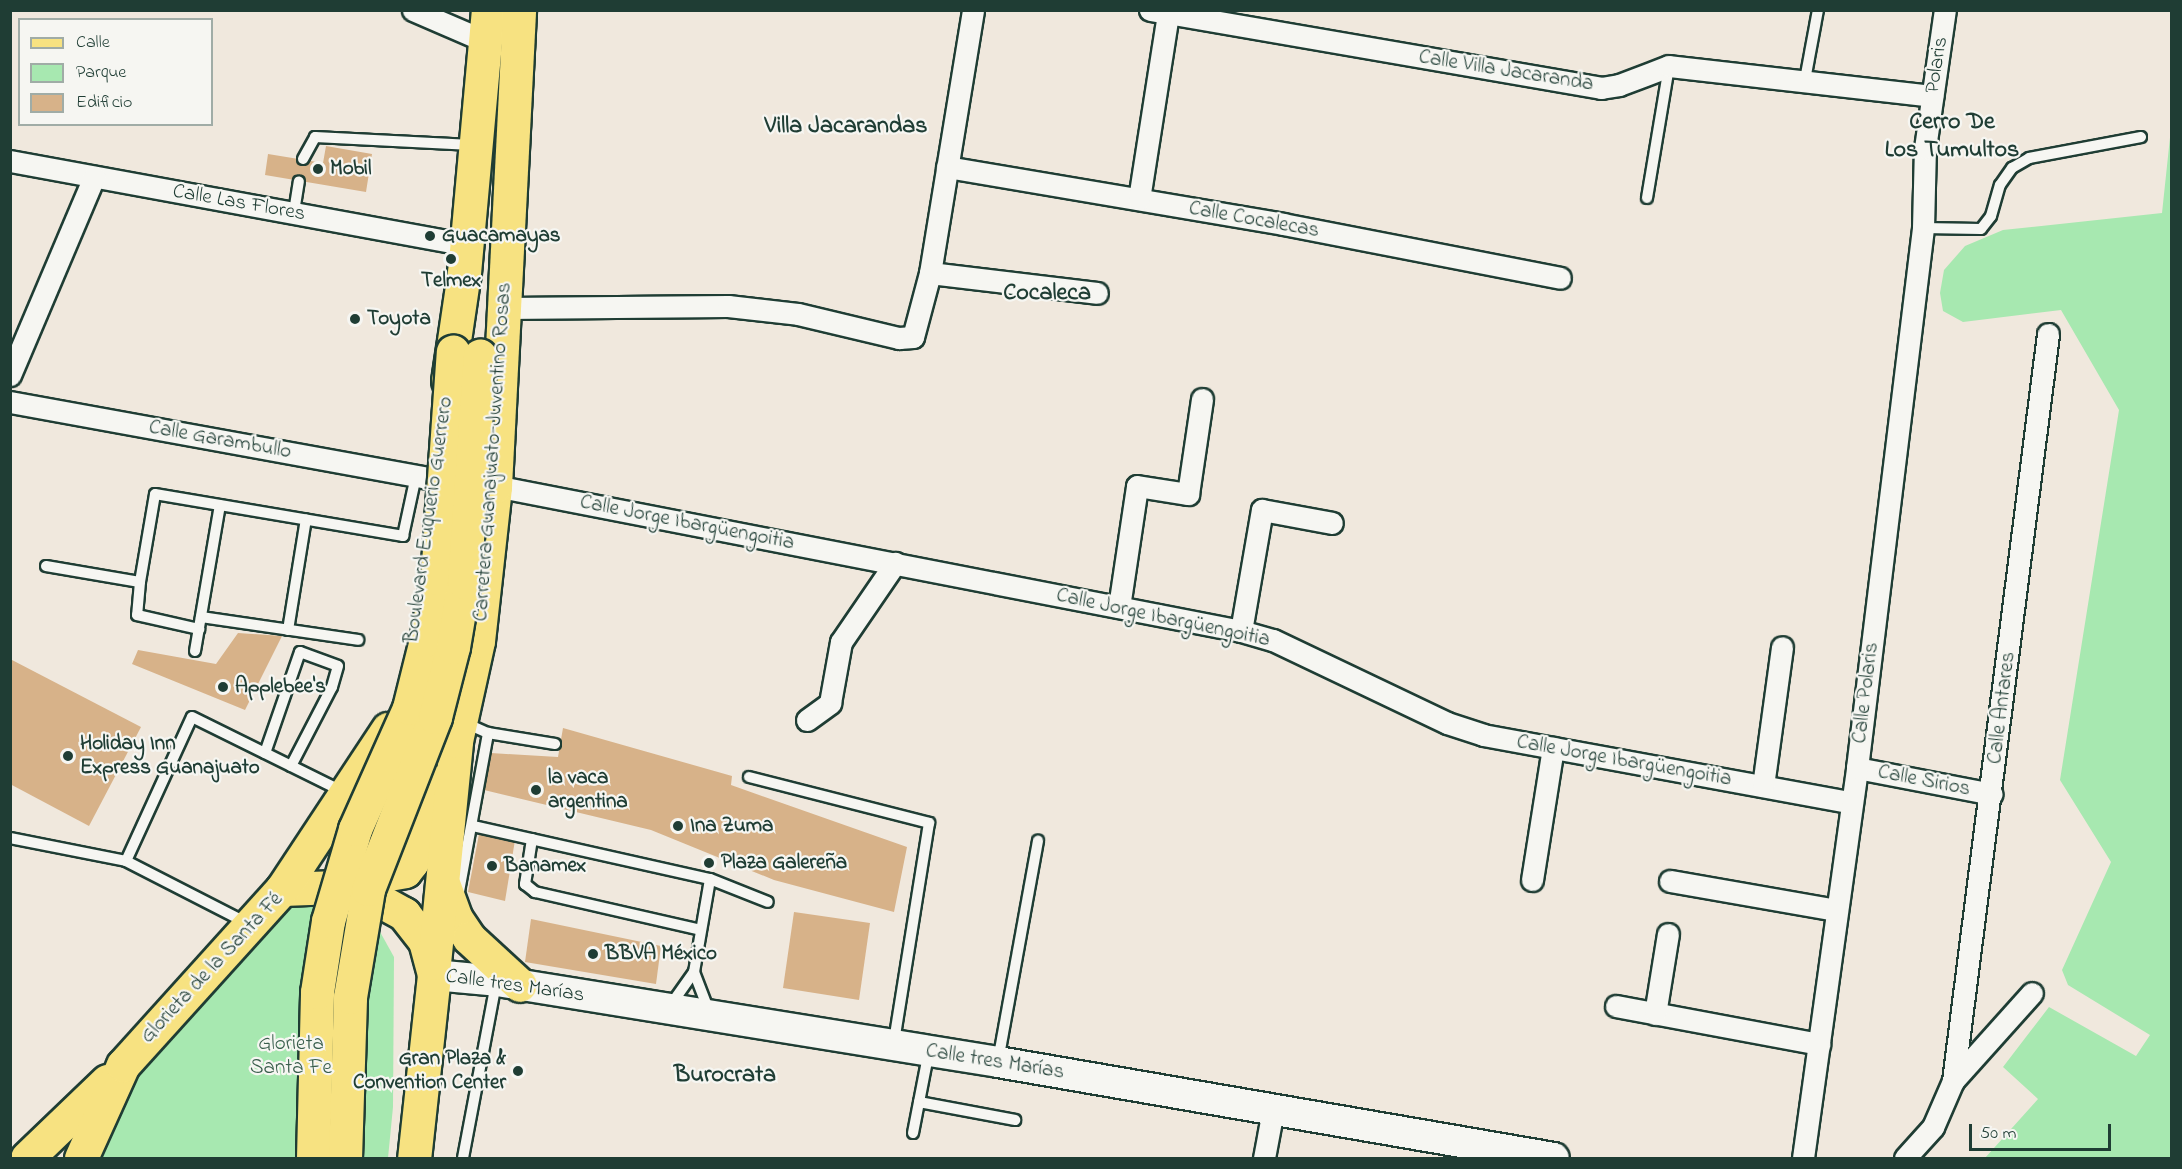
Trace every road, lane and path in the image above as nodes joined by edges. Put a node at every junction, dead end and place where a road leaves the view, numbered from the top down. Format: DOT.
graph roads {
  1 [pos="413,10"];
  2 [pos="973,10"];
  3 [pos="1818,10"];
  4 [pos="1945,10"];
  5 [pos="1159,12"];
  6 [pos="493,17"];
  7 [pos="1216,17"];
  8 [pos="1669,66"];
  9 [pos="1805,80"];
  10 [pos="1932,96"];
  11 [pos="2141,137"];
  12 [pos="476,146"];
  13 [pos="303,159"];
  14 [pos="10,161"];
  15 [pos="509,165"];
  16 [pos="947,167"];
  17 [pos="94,177"];
  18 [pos="299,181"];
  19 [pos="1647,198"];
  20 [pos="1138,199"];
  21 [pos="294,212"];
  22 [pos="1923,228"];
  23 [pos="467,245"];
  24 [pos="930,273"];
  25 [pos="1560,278"];
  26 [pos="1097,293"];
  27 [pos="505,308"];
  28 [pos="2048,334"];
  29 [pos="467,354"];
  30 [pos="10,375"];
  31 [pos="1202,399"];
  32 [pos="10,402"];
  33 [pos="423,477"];
  34 [pos="495,486"];
  35 [pos="219,505"];
  36 [pos="306,519"];
  37 [pos="1332,523"];
  38 [pos="895,563"];
  39 [pos="46,566"];
  40 [pos="140,582"];
  41 [pos="1119,607"];
  42 [pos="201,617"];
  43 [pos="199,629"];
  44 [pos="288,630"];
  45 [pos="1241,631"];
  46 [pos="358,640"];
  47 [pos="1782,647"];
  48 [pos="195,651"];
  49 [pos="402,688"];
  50 [pos="807,720"];
  51 [pos="468,731"];
  52 [pos="555,744"];
  53 [pos="1553,748"];
  54 [pos="265,753"];
  55 [pos="291,766"];
  56 [pos="1857,768"];
  57 [pos="749,777"];
  58 [pos="1763,786"];
  59 [pos="345,792"];
  60 [pos="1992,794"];
  61 [pos="1852,803"];
  62 [pos="473,826"];
  63 [pos="10,838"];
  64 [pos="532,839"];
  65 [pos="1038,841"];
  66 [pos="126,861"];
  67 [pos="710,879"];
  68 [pos="1532,880"];
  69 [pos="1670,881"];
  70 [pos="444,886"];
  71 [pos="282,889"];
  72 [pos="768,902"];
  73 [pos="1837,910"];
  74 [pos="455,917"];
  75 [pos="249,924"];
  76 [pos="701,930"];
  77 [pos="1668,934"];
  78 [pos="434,969"];
  79 [pos="694,972"];
  80 [pos="508,983"];
  81 [pos="2032,993"];
  82 [pos="1616,1006"];
  83 [pos="668,1009"];
  84 [pos="1655,1014"];
  85 [pos="711,1016"];
  86 [pos="1819,1044"];
  87 [pos="894,1045"];
  88 [pos="929,1051"];
  89 [pos="998,1062"];
  90 [pos="123,1065"];
  91 [pos="1953,1081"];
  92 [pos="919,1102"];
  93 [pos="1273,1110"];
  94 [pos="1015,1120"];
  95 [pos="913,1133"];
  96 [pos="27,1158"];
  97 [pos="81,1158"];
  98 [pos="313,1158"];
  99 [pos="345,1158"];
  100 [pos="414,1158"];
  101 [pos="463,1158"];
  102 [pos="1264,1158"];
  103 [pos="1554,1158"];
  104 [pos="1803,1158"];
  105 [pos="1905,1158"];
  1 -- 6 [label="street"];
  2 -- 16 [label="street"];
  3 -- 9 [label="lane"];
  4 -- 10 [label="street, Polaris"];
  5 -- 7 [label="street, Calle Villa Jacaranda"];
  5 -- 20 [label="street"];
  6 -- 12 [label="main road, Boulevard Euquerio Guerrero"];
  6 -- 15 [label="main road, Carretera Guanajuato-Juventino Rosas"];
  7 -- 8 [label="street, Calle Villa Jacaranda"];
  8 -- 9 [label="street, Calle Villa Jacaranda"];
  8 -- 19 [label="lane"];
  9 -- 10 [label="street, Calle Villa Jacaranda"];
  10 -- 22 [label="street, Polaris"];
  11 -- 22 [label="lane"];
  12 -- 13 [label="lane"];
  12 -- 23 [label="main road, Boulevard Euquerio Guerrero"];
  14 -- 17 [label="street, Calle Las Flores"];
  15 -- 27 [label="main road, Carretera Guanajuato-Juventino Rosas"];
  15 -- 29 [label="main road"];
  16 -- 20 [label="street, Calle Cocalecas"];
  16 -- 24 [label="street"];
  17 -- 21 [label="street, Calle Las Flores"];
  17 -- 30 [label="street"];
  18 -- 21 [label="lane"];
  20 -- 25 [label="street, Calle Cocalecas"];
  21 -- 23 [label="street, Calle Las Flores"];
  22 -- 56 [label="street, Calle Polaris"];
  23 -- 29 [label="main road, Boulevard Euquerio Guerrero"];
  24 -- 26 [label="street"];
  24 -- 27 [label="street"];
  27 -- 34 [label="main road, Carretera Guanajuato-Juventino Rosas"];
  28 -- 60 [label="street, Calle Antares"];
  29 -- 33 [label="main road, Boulevard Euquerio Guerrero"];
  29 -- 98 [label="main road, bridge"];
  29 -- 99 [label="main road, bridge"];
  31 -- 41 [label="street"];
  32 -- 33 [label="street, Calle Garambullo"];
  33 -- 36 [label="lane"];
  33 -- 49 [label="main road, Boulevard Euquerio Guerrero"];
  34 -- 38 [label="street, Calle Jorge Ibargüengoitia"];
  34 -- 51 [label="main road, Carretera Guanajuato-Juventino Rosas"];
  35 -- 36 [label="lane"];
  35 -- 40 [label="lane"];
  35 -- 42 [label="lane"];
  36 -- 44 [label="lane"];
  37 -- 45 [label="street"];
  38 -- 41 [label="street, Calle Jorge Ibargüengoitia"];
  38 -- 50 [label="street"];
  39 -- 40 [label="lane"];
  40 -- 43 [label="lane"];
  41 -- 45 [label="street, Calle Jorge Ibargüengoitia"];
  42 -- 43 [label="lane"];
  42 -- 44 [label="lane"];
  43 -- 48 [label="lane"];
  44 -- 46 [label="lane"];
  45 -- 53 [label="street, Calle Jorge Ibargüengoitia"];
  47 -- 58 [label="street"];
  49 -- 51 [label="main road"];
  49 -- 59 [label="main road, Boulevard Euquerio Guerrero"];
  51 -- 52 [label="lane"];
  51 -- 62 [label="lane"];
  51 -- 70 [label="main road, Carretera Guanajuato-Juventino Rosas"];
  53 -- 58 [label="street, Calle Jorge Ibargüengoitia"];
  53 -- 68 [label="street"];
  54 -- 55 [label="lane"];
  54 -- 55 [label="lane"];
  54 -- 66 [label="lane"];
  55 -- 59 [label="lane"];
  56 -- 60 [label="street, Calle Sirios"];
  56 -- 61 [label="street, Calle Polaris"];
  57 -- 87 [label="lane"];
  58 -- 61 [label="street, Calle Jorge Ibargüengoitia"];
  59 -- 71 [label="main road, Boulevard Euquerio Guerrero"];
  60 -- 91 [label="street, Calle Antares"];
  61 -- 73 [label="street, Calle Polaris"];
  62 -- 64 [label="lane"];
  62 -- 74 [label="lane"];
  63 -- 66 [label="lane"];
  64 -- 67 [label="lane"];
  64 -- 76 [label="lane"];
  65 -- 89 [label="lane"];
  66 -- 75 [label="lane"];
  67 -- 72 [label="lane"];
  67 -- 76 [label="lane"];
  69 -- 73 [label="street"];
  70 -- 74 [label="main road"];
  70 -- 78 [label="main road, Carretera Guanajuato-Juventino Rosas"];
  71 -- 75 [label="main road, Glorieta de la Santa Fé"];
  71 -- 78 [label="main road, Glorieta de la Santa Fé"];
  73 -- 86 [label="street, Calle Polaris"];
  74 -- 80 [label="main road"];
  75 -- 90 [label="main road, Glorieta de la Santa Fé"];
  76 -- 79 [label="lane"];
  77 -- 84 [label="street"];
  78 -- 80 [label="main road, Calle tres Marías"];
  78 -- 100 [label="main road"];
  79 -- 83 [label="lane"];
  79 -- 85 [label="lane"];
  80 -- 83 [label="main road, Calle tres Marías"];
  80 -- 101 [label="lane"];
  81 -- 91 [label="street, Calle Antares"];
  82 -- 84 [label="street"];
  83 -- 85 [label="main road, Calle tres Marías"];
  84 -- 86 [label="street"];
  85 -- 87 [label="main road, Calle tres Marías"];
  86 -- 104 [label="street, Calle Polaris"];
  87 -- 88 [label="main road, Calle tres Marías"];
  88 -- 89 [label="main road, Calle tres Marías"];
  88 -- 92 [label="lane"];
  89 -- 93 [label="main road, Calle tres Marías"];
  90 -- 96 [label="main road"];
  90 -- 97 [label="main road, Glorieta de la Santa Fé"];
  91 -- 105 [label="street, Calle Antares"];
  92 -- 94 [label="lane"];
  92 -- 95 [label="lane"];
  93 -- 102 [label="street"];
  93 -- 103 [label="main road, Calle tres Marías"];
}
